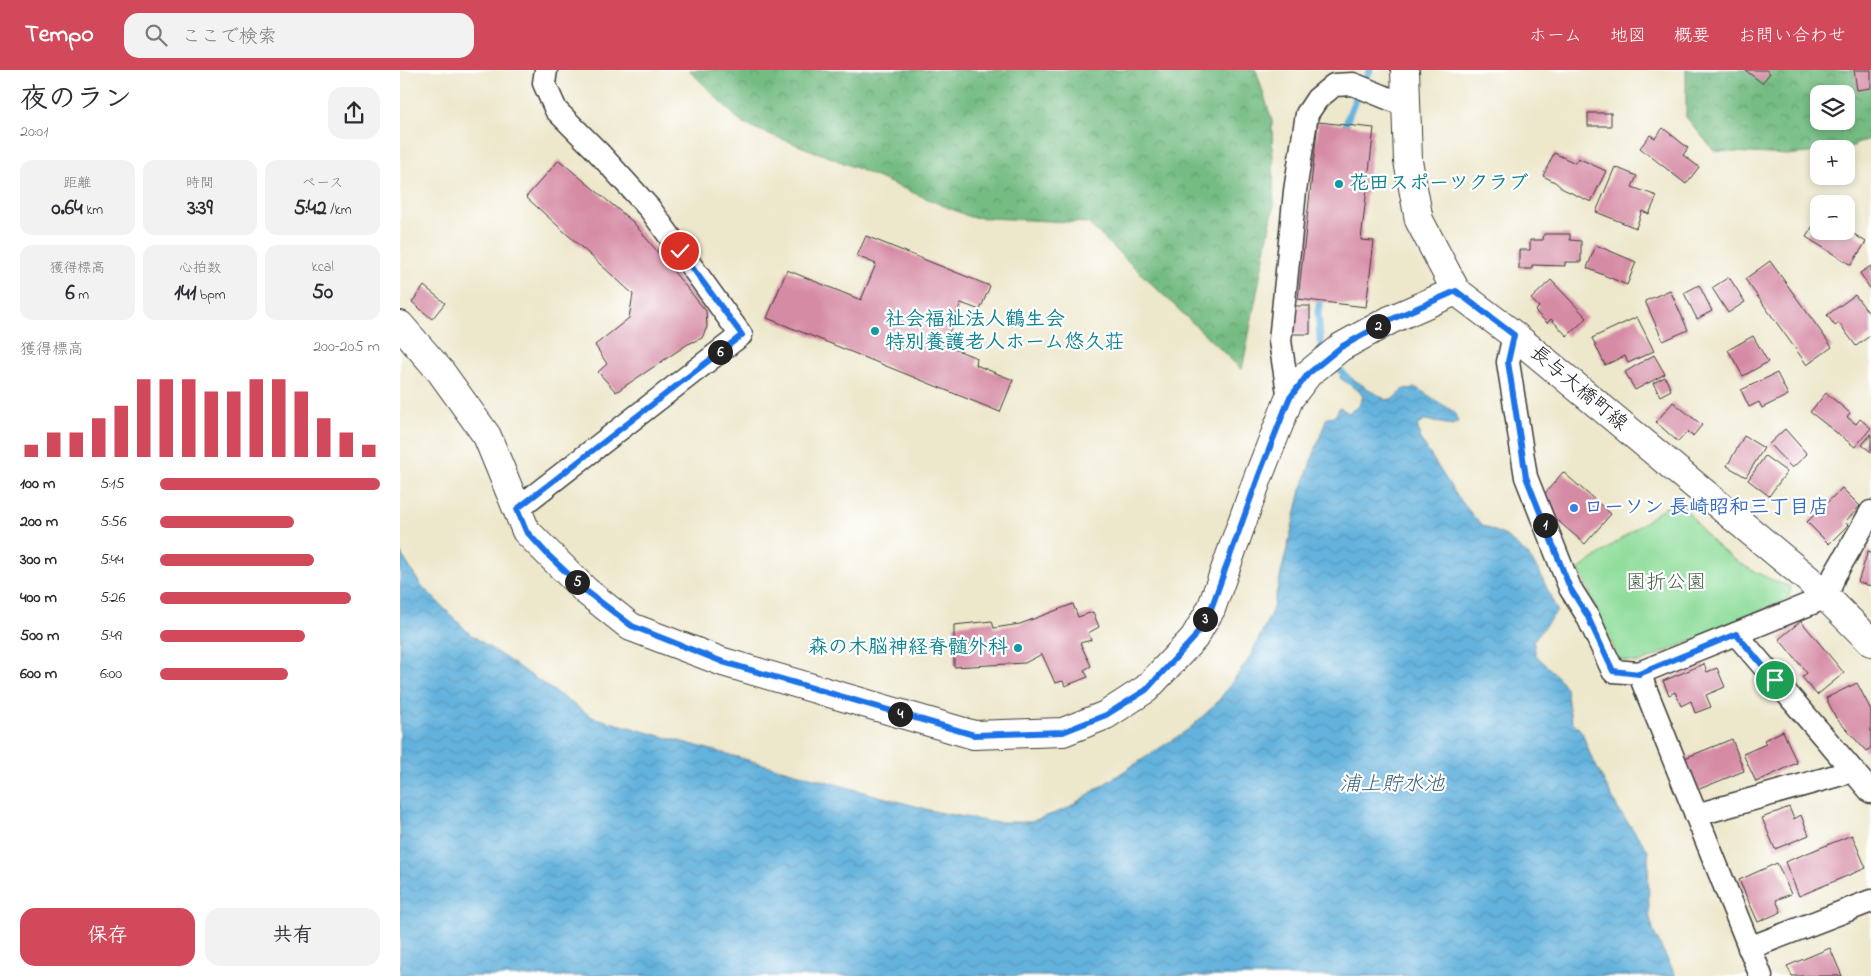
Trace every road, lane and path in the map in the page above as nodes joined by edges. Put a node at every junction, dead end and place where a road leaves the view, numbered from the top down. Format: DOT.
graph roads {
  1 [pos="546,70"];
  2 [pos="1405,70"];
  3 [pos="1407,106"];
  4 [pos="1456,291"];
  5 [pos="400,325"];
  6 [pos="1514,335"];
  7 [pos="1289,399"];
  8 [pos="517,509"];
  9 [pos="1871,512"];
  10 [pos="1827,597"];
  11 [pos="1736,634"];
  12 [pos="1871,642"];
  13 [pos="1639,674"];
  14 [pos="1853,771"];
  15 [pos="1871,792"];
  16 [pos="1696,815"];
  17 [pos="1871,901"];
  18 [pos="1749,948"];
  19 [pos="1761,976"];
  1 -- 8 [label="street"];
  2 -- 3 [label="street, 長与大橋町線"];
  3 -- 4 [label="street, 長与大橋町線"];
  3 -- 7 [label="street"];
  4 -- 6 [label="street, 長与大橋町線"];
  4 -- 7 [label="street"];
  5 -- 8 [label="street"];
  6 -- 10 [label="street, 長与大橋町線"];
  6 -- 13 [label="street"];
  7 -- 8 [label="street"];
  9 -- 10 [label="street"];
  10 -- 11 [label="street"];
  10 -- 12 [label="street, 長与大橋町線"];
  11 -- 13 [label="street"];
  11 -- 14 [label="street"];
  13 -- 16 [label="street"];
  14 -- 15 [label="street"];
  14 -- 16 [label="street"];
  16 -- 18 [label="street"];
  17 -- 18 [label="street"];
  18 -- 19 [label="street"];
}
